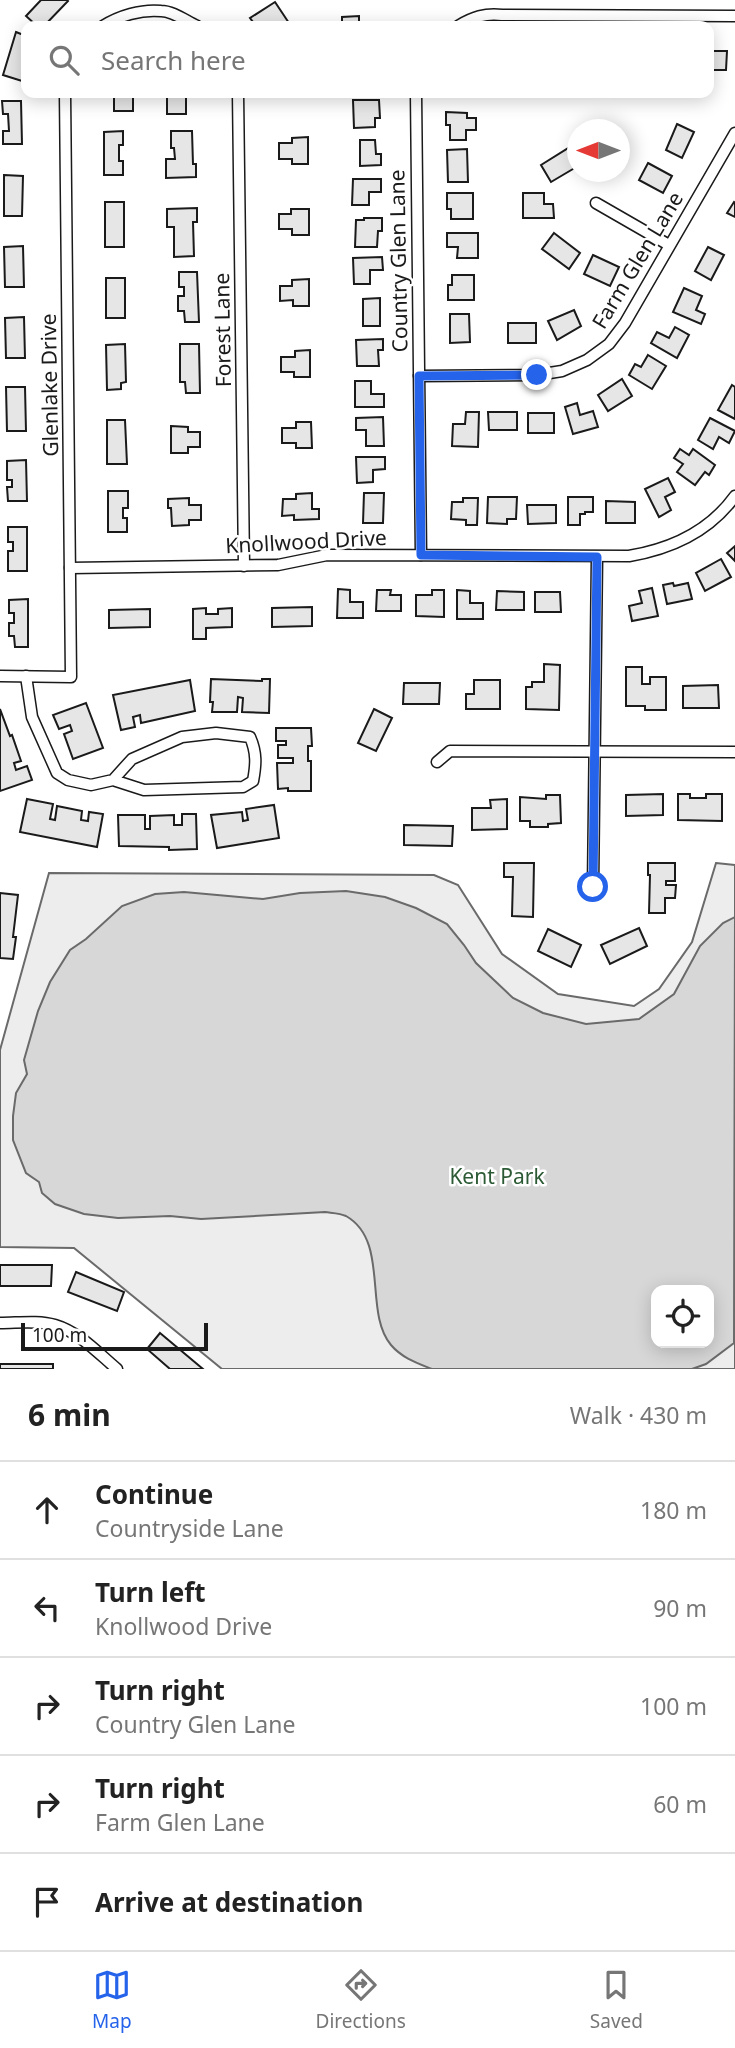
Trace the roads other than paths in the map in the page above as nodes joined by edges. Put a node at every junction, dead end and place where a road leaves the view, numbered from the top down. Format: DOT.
graph roads {
  1 [pos="163,5"];
  2 [pos="735,16"];
  3 [pos="111,21"];
  4 [pos="189,21"];
  5 [pos="466,21"];
  6 [pos="65,98"];
  7 [pos="237,98"];
  8 [pos="416,98"];
  9 [pos="735,134"];
  10 [pos="596,203"];
  11 [pos="669,245"];
  12 [pos="419,376"];
  13 [pos="735,496"];
  14 [pos="421,555"];
  15 [pos="597,557"];
  16 [pos="244,566"];
  17 [pos="70,568"];
  18 [pos="0,676"];
  19 [pos="26,677"];
  20 [pos="595,751"];
  21 [pos="735,752"];
  22 [pos="437,762"];
  23 [pos="113,780"];
  24 [pos="593,887"];
  25 [pos="0,1323"];
  26 [pos="117,1369"];
  1 -- 3 [label="street"];
  1 -- 4 [label="street"];
  2 -- 5 [label="street"];
  6 -- 17 [label="street, Glenlake Drive"];
  7 -- 16 [label="street, Forest Lane"];
  8 -- 12 [label="street, Country Glen Lane"];
  9 -- 11 [label="street, Farm Glen Lane"];
  10 -- 11 [label="street"];
  11 -- 12 [label="street, Farm Glen Lane"];
  12 -- 14 [label="street, Country Glen Lane"];
  13 -- 15 [label="street, Knollwood Drive"];
  14 -- 15 [label="street, Knollwood Drive"];
  14 -- 16 [label="street, Knollwood Drive"];
  15 -- 20 [label="street"];
  16 -- 17 [label="street, Knollwood Drive"];
  17 -- 19 [label="street, Glenlake Drive"];
  18 -- 19 [label="street"];
  19 -- 23 [label="street"];
  20 -- 21 [label="street"];
  20 -- 22 [label="street"];
  20 -- 24 [label="street"];
  23 -- 23 [label="street"];
  25 -- 26 [label="street"];
}
